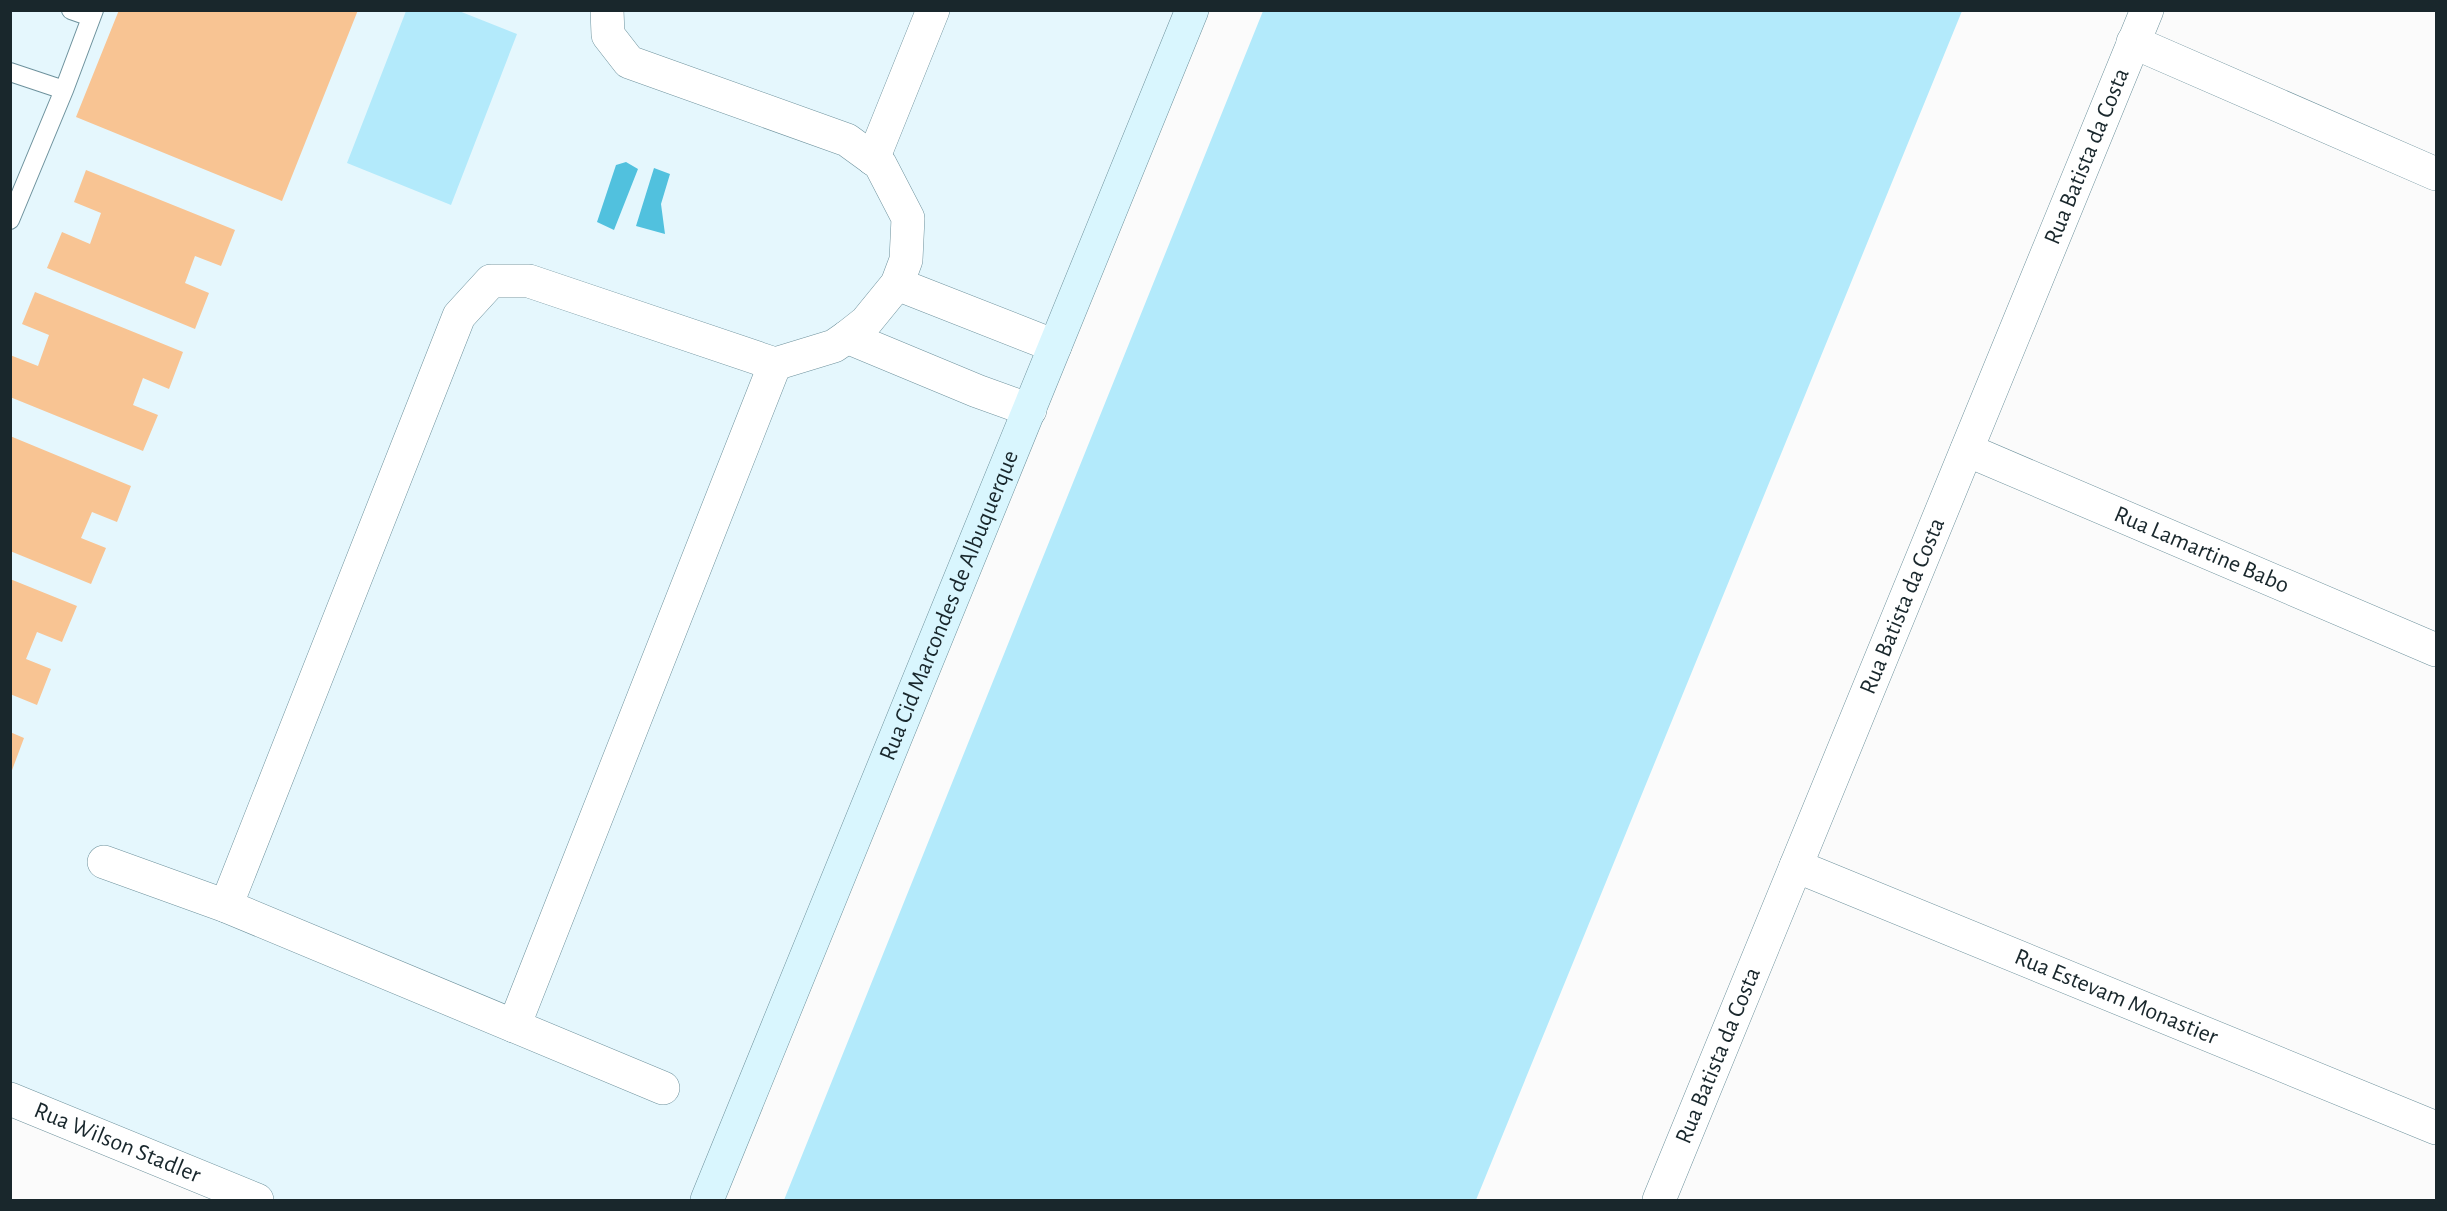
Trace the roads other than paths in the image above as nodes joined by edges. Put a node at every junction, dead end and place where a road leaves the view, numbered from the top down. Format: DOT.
graph roads {
  1 [pos="71,10"];
  2 [pos="607,10"];
  3 [pos="933,10"];
  4 [pos="1192,10"];
  5 [pos="2146,10"];
  6 [pos="92,14"];
  7 [pos="2133,42"];
  8 [pos="10,72"];
  9 [pos="64,90"];
  10 [pos="873,159"];
  11 [pos="2436,174"];
  12 [pos="10,220"];
  13 [pos="897,284"];
  14 [pos="847,337"];
  15 [pos="1055,346"];
  16 [pos="775,363"];
  17 [pos="1030,410"];
  18 [pos="1967,450"];
  19 [pos="2436,650"];
  20 [pos="104,862"];
  21 [pos="1796,866"];
  22 [pos="226,906"];
  23 [pos="514,1026"];
  24 [pos="663,1088"];
  25 [pos="10,1099"];
  26 [pos="2436,1128"];
  27 [pos="257,1200"];
  28 [pos="707,1200"];
  29 [pos="1659,1200"];
  1 -- 6 [label="lane"];
  2 -- 10 [label="street"];
  3 -- 10 [label="street"];
  4 -- 15 [label="street, Rua Cid Marcondes de Albuquerque"];
  5 -- 7 [label="street, Rua Batista da Costa"];
  6 -- 9 [label="lane"];
  7 -- 11 [label="street"];
  7 -- 18 [label="street, Rua Batista da Costa"];
  8 -- 9 [label="lane"];
  9 -- 12 [label="lane"];
  10 -- 13 [label="street"];
  13 -- 14 [label="street"];
  13 -- 15 [label="street"];
  14 -- 16 [label="street"];
  14 -- 17 [label="street"];
  15 -- 17 [label="street, Rua Cid Marcondes de Albuquerque"];
  16 -- 22 [label="street"];
  16 -- 23 [label="street"];
  17 -- 28 [label="street, Rua Cid Marcondes de Albuquerque"];
  18 -- 19 [label="street, Rua Lamartine Babo"];
  18 -- 21 [label="street, Rua Batista da Costa"];
  20 -- 22 [label="street"];
  21 -- 26 [label="street, Rua Estevam Monastier"];
  21 -- 29 [label="street, Rua Batista da Costa"];
  22 -- 23 [label="street"];
  23 -- 24 [label="street"];
  25 -- 27 [label="street, Rua Wilson Stadler"];
}
